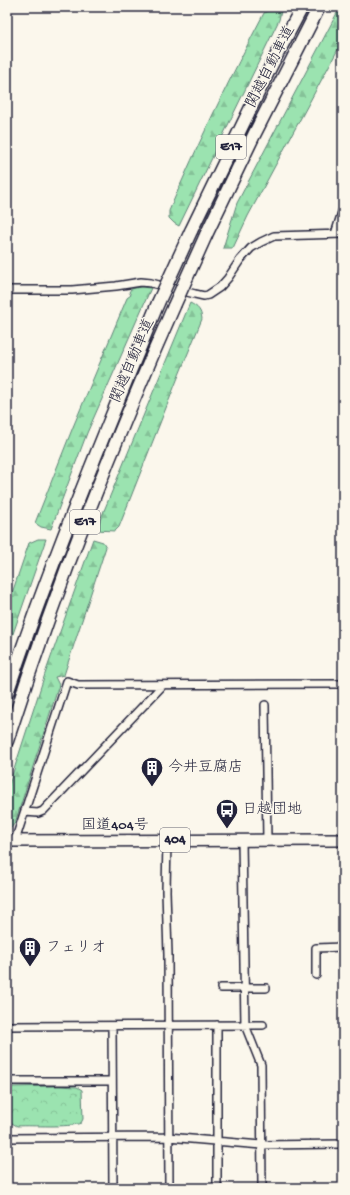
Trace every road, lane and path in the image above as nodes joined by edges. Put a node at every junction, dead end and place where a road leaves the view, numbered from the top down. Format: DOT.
graph roads {
  1 [pos="296,7"];
  2 [pos="302,7"];
  3 [pos="320,7"];
  4 [pos="327,7"];
  5 [pos="291,23"];
  6 [pos="313,25"];
  7 [pos="343,209"];
  8 [pos="335,234"];
  9 [pos="343,234"];
  10 [pos="7,290"];
  11 [pos="343,684"];
  12 [pos="163,685"];
  13 [pos="7,693"];
  14 [pos="265,705"];
  15 [pos="7,741"];
  16 [pos="25,812"];
  17 [pos="167,840"];
  18 [pos="242,840"];
  19 [pos="267,840"];
  20 [pos="343,840"];
  21 [pos="10,843"];
  22 [pos="343,947"];
  23 [pos="316,975"];
  24 [pos="245,987"];
  25 [pos="221,988"];
  26 [pos="266,988"];
  27 [pos="168,1025"];
  28 [pos="217,1025"];
  29 [pos="245,1025"];
  30 [pos="264,1025"];
  31 [pos="7,1026"];
  32 [pos="112,1026"];
  33 [pos="7,1081"];
  34 [pos="112,1081"];
  35 [pos="113,1136"];
  36 [pos="168,1136"];
  37 [pos="7,1138"];
  38 [pos="216,1141"];
  39 [pos="343,1144"];
  40 [pos="262,1145"];
  41 [pos="113,1188"];
  42 [pos="169,1188"];
  43 [pos="217,1188"];
  44 [pos="262,1188"];
  1 -- 5 [label="highway"];
  2 -- 5 [label="highway, 関越自動車道 / E17"];
  3 -- 6 [label="highway, 関越自動車道 / E17"];
  4 -- 6 [label="highway"];
  5 -- 13 [label="highway, 関越自動車道 / E17, bridge"];
  6 -- 15 [label="highway, 関越自動車道 / E17, bridge"];
  7 -- 8 [label="street"];
  8 -- 9 [label="street"];
  8 -- 10 [label="street"];
  11 -- 12 [label="street"];
  12 -- 16 [label="street"];
  12 -- 16 [label="street"];
  14 -- 19 [label="street"];
  16 -- 21 [label="street"];
  17 -- 18 [label="highway, 国道404号 / 404"];
  17 -- 21 [label="highway, 国道404号 / 404"];
  17 -- 27 [label="street"];
  18 -- 19 [label="highway, 国道404号 / 404"];
  18 -- 24 [label="street"];
  19 -- 20 [label="highway, 国道404号 / 404"];
  22 -- 23 [label="street"];
  24 -- 25 [label="street"];
  24 -- 26 [label="street"];
  24 -- 29 [label="street"];
  27 -- 28 [label="street"];
  27 -- 32 [label="street"];
  27 -- 36 [label="street"];
  28 -- 29 [label="street"];
  28 -- 38 [label="street"];
  29 -- 30 [label="street"];
  29 -- 40 [label="street"];
  31 -- 32 [label="street"];
  32 -- 34 [label="street"];
  33 -- 34 [label="street"];
  34 -- 35 [label="street"];
  35 -- 36 [label="street"];
  35 -- 37 [label="street"];
  35 -- 41 [label="street"];
  36 -- 38 [label="street"];
  36 -- 42 [label="street"];
  38 -- 40 [label="street"];
  38 -- 43 [label="street"];
  39 -- 40 [label="street"];
  40 -- 44 [label="street"];
}
